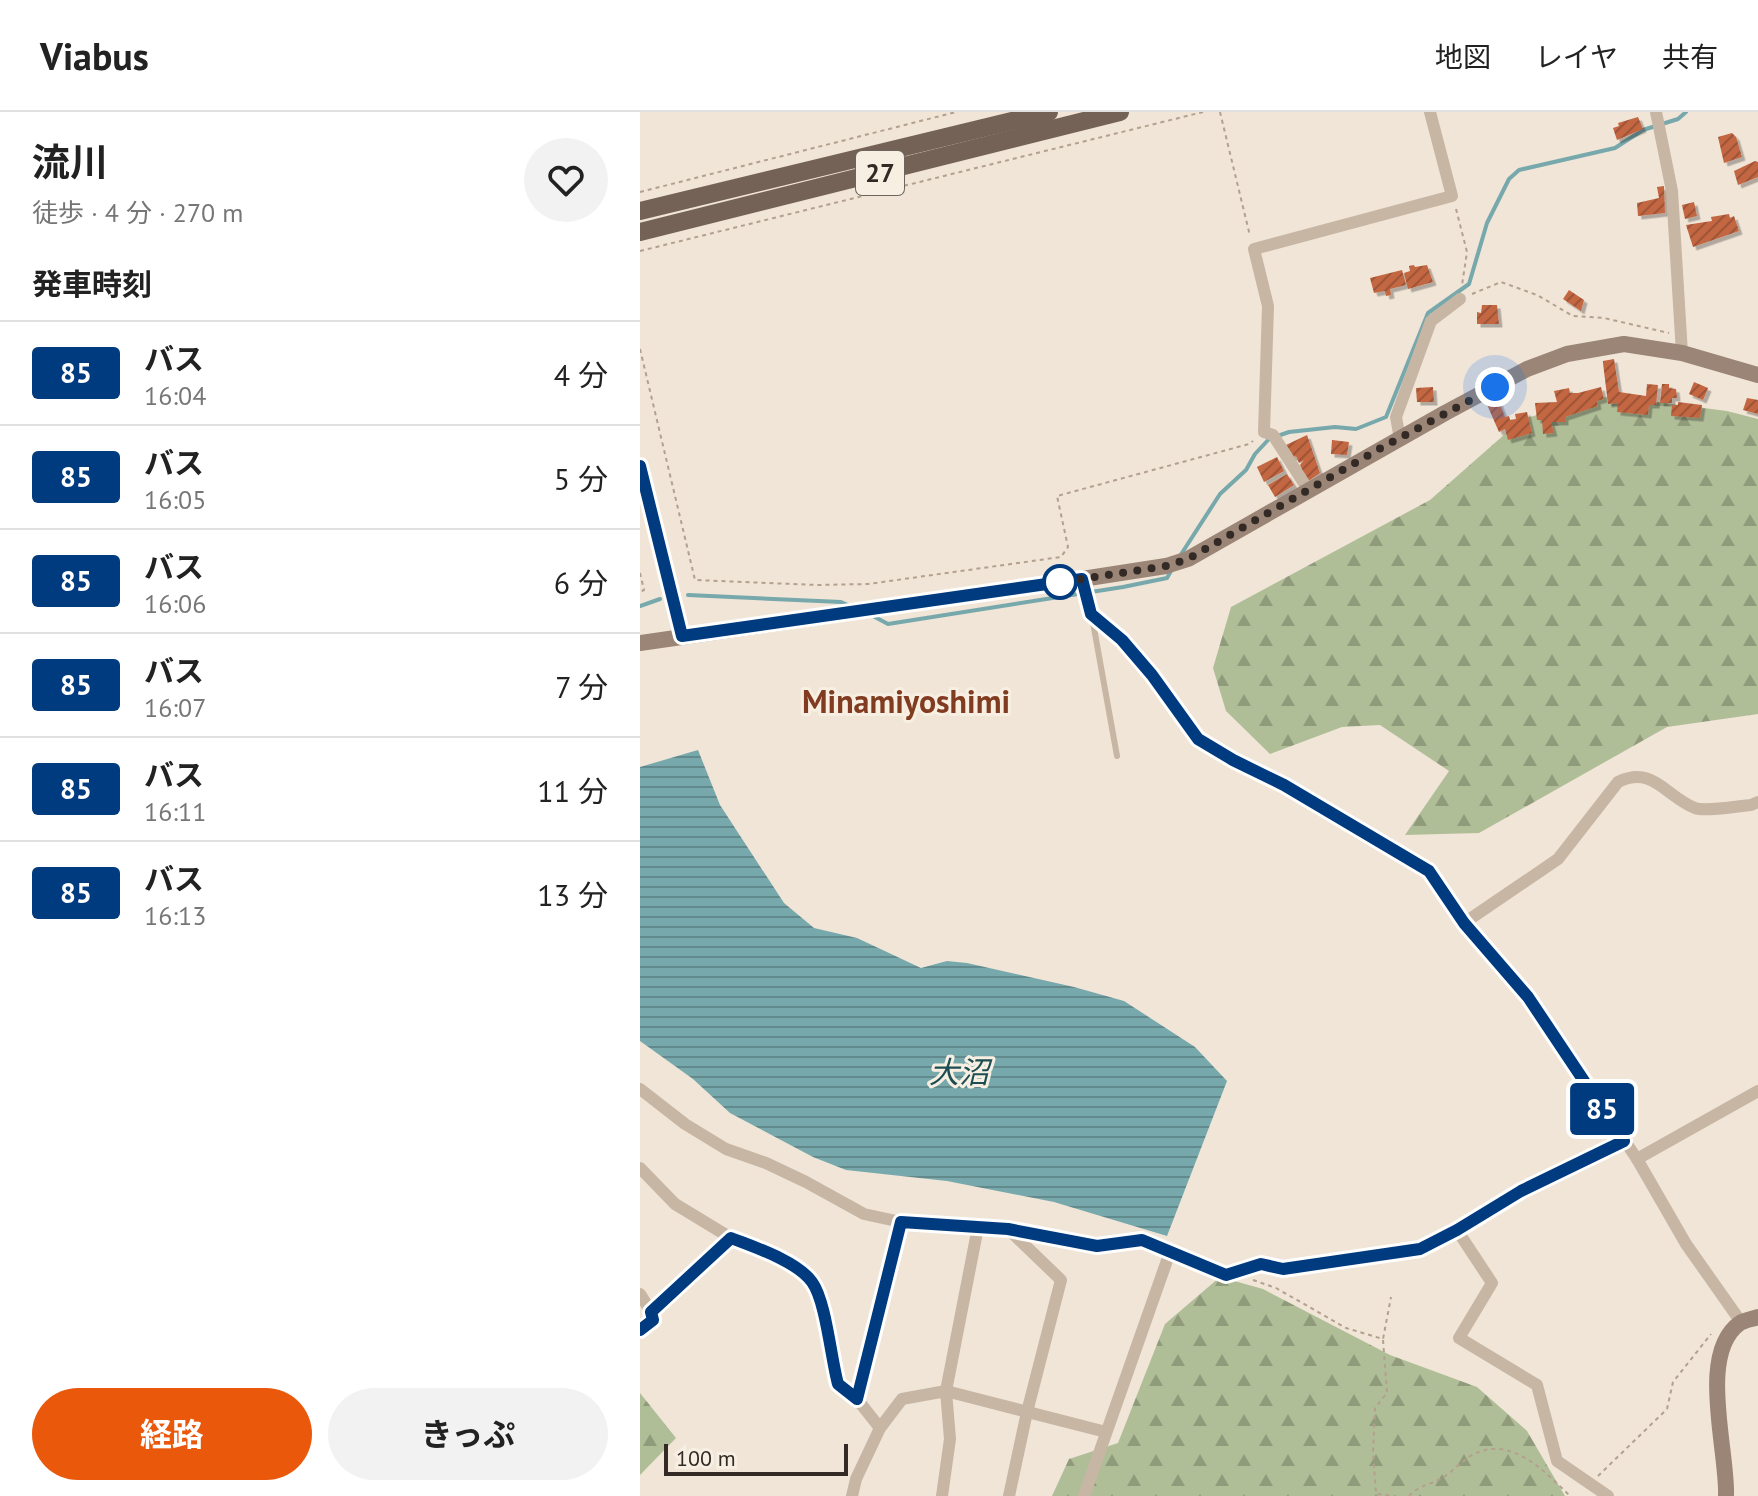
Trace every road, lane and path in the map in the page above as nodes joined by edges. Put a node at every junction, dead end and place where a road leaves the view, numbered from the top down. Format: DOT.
graph roads {
  1 [pos="956,112"];
  2 [pos="1049,112"];
  3 [pos="1120,112"];
  4 [pos="1203,112"];
  5 [pos="1220,112"];
  6 [pos="1430,112"];
  7 [pos="1656,112"];
  8 [pos="640,192"];
  9 [pos="1452,196"];
  10 [pos="640,211"];
  11 [pos="640,232"];
  12 [pos="1254,249"];
  13 [pos="640,251"];
  14 [pos="1460,299"];
  15 [pos="1681,336"];
  16 [pos="640,349"];
  17 [pos="1682,353"];
  18 [pos="1758,375"];
  19 [pos="1264,432"];
  20 [pos="1400,439"];
  21 [pos="640,466"];
  22 [pos="1309,491"];
  23 [pos="640,573"];
  24 [pos="1082,579"];
  25 [pos="640,592"];
  26 [pos="1091,614"];
  27 [pos="682,636"];
  28 [pos="640,643"];
  29 [pos="1117,756"];
  30 [pos="1758,802"];
  31 [pos="1464,923"];
  32 [pos="640,1089"];
  33 [pos="1758,1091"];
  34 [pos="1624,1141"];
  35 [pos="1637,1159"];
  36 [pos="640,1168"];
  37 [pos="901,1222"];
  38 [pos="978,1227"];
  39 [pos="1008,1229"];
  40 [pos="1457,1230"];
  41 [pos="731,1238"];
  42 [pos="1170,1252"];
  43 [pos="1233,1273"];
  44 [pos="640,1294"];
  45 [pos="1391,1297"];
  46 [pos="651,1312"];
  47 [pos="1750,1320"];
  48 [pos="640,1330"];
  49 [pos="1714,1332"];
  50 [pos="1383,1339"];
  51 [pos="946,1391"];
  52 [pos="857,1399"];
  53 [pos="1027,1412"];
  54 [pos="880,1428"];
  55 [pos="1106,1432"];
  56 [pos="1591,1483"];
  57 [pos="852,1496"];
  58 [pos="942,1496"];
  59 [pos="1009,1496"];
  60 [pos="1084,1496"];
  61 [pos="1396,1496"];
  62 [pos="1409,1496"];
  63 [pos="1570,1496"];
  64 [pos="1608,1496"];
  65 [pos="1726,1496"];
  1 -- 8 [label="path"];
  2 -- 10 [label="main road, 27"];
  3 -- 11 [label="main road, 27"];
  4 -- 13 [label="path"];
  5 -- 12 [label="path"];
  6 -- 9 [label="street"];
  7 -- 15 [label="street"];
  9 -- 12 [label="street"];
  9 -- 14 [label="path"];
  12 -- 19 [label="street"];
  14 -- 15 [label="path"];
  14 -- 20 [label="street"];
  15 -- 17 [label="street"];
  16 -- 19 [label="path"];
  17 -- 18 [label="street"];
  17 -- 20 [label="street"];
  19 -- 22 [label="street"];
  20 -- 22 [label="street"];
  21 -- 27 [label="street"];
  22 -- 24 [label="street"];
  23 -- 25 [label="path"];
  24 -- 26 [label="street"];
  24 -- 27 [label="street"];
  26 -- 29 [label="lane"];
  26 -- 31 [label="street"];
  27 -- 28 [label="street"];
  30 -- 31 [label="street"];
  31 -- 34 [label="street"];
  32 -- 37 [label="street"];
  33 -- 35 [label="street"];
  34 -- 35 [label="street"];
  34 -- 40 [label="street"];
  35 -- 47 [label="street"];
  36 -- 41 [label="street"];
  37 -- 38 [label="street"];
  37 -- 52 [label="street"];
  38 -- 39 [label="street"];
  38 -- 51 [label="street"];
  39 -- 42 [label="street"];
  39 -- 53 [label="street"];
  40 -- 43 [label="street"];
  40 -- 56 [label="street"];
  41 -- 46 [label="street"];
  41 -- 52 [label="street"];
  42 -- 43 [label="street"];
  42 -- 55 [label="street"];
  43 -- 50 [label="path"];
  44 -- 46 [label="street"];
  45 -- 50 [label="path"];
  46 -- 48 [label="street"];
  47 -- 65 [label="street"];
  49 -- 56 [label="path"];
  50 -- 61 [label="path"];
  51 -- 53 [label="street"];
  51 -- 54 [label="street"];
  51 -- 58 [label="street"];
  52 -- 54 [label="street"];
  53 -- 55 [label="street"];
  53 -- 59 [label="street"];
  54 -- 57 [label="street"];
  55 -- 60 [label="street"];
  56 -- 64 [label="street"];
  62 -- 63 [label="path"];
}
